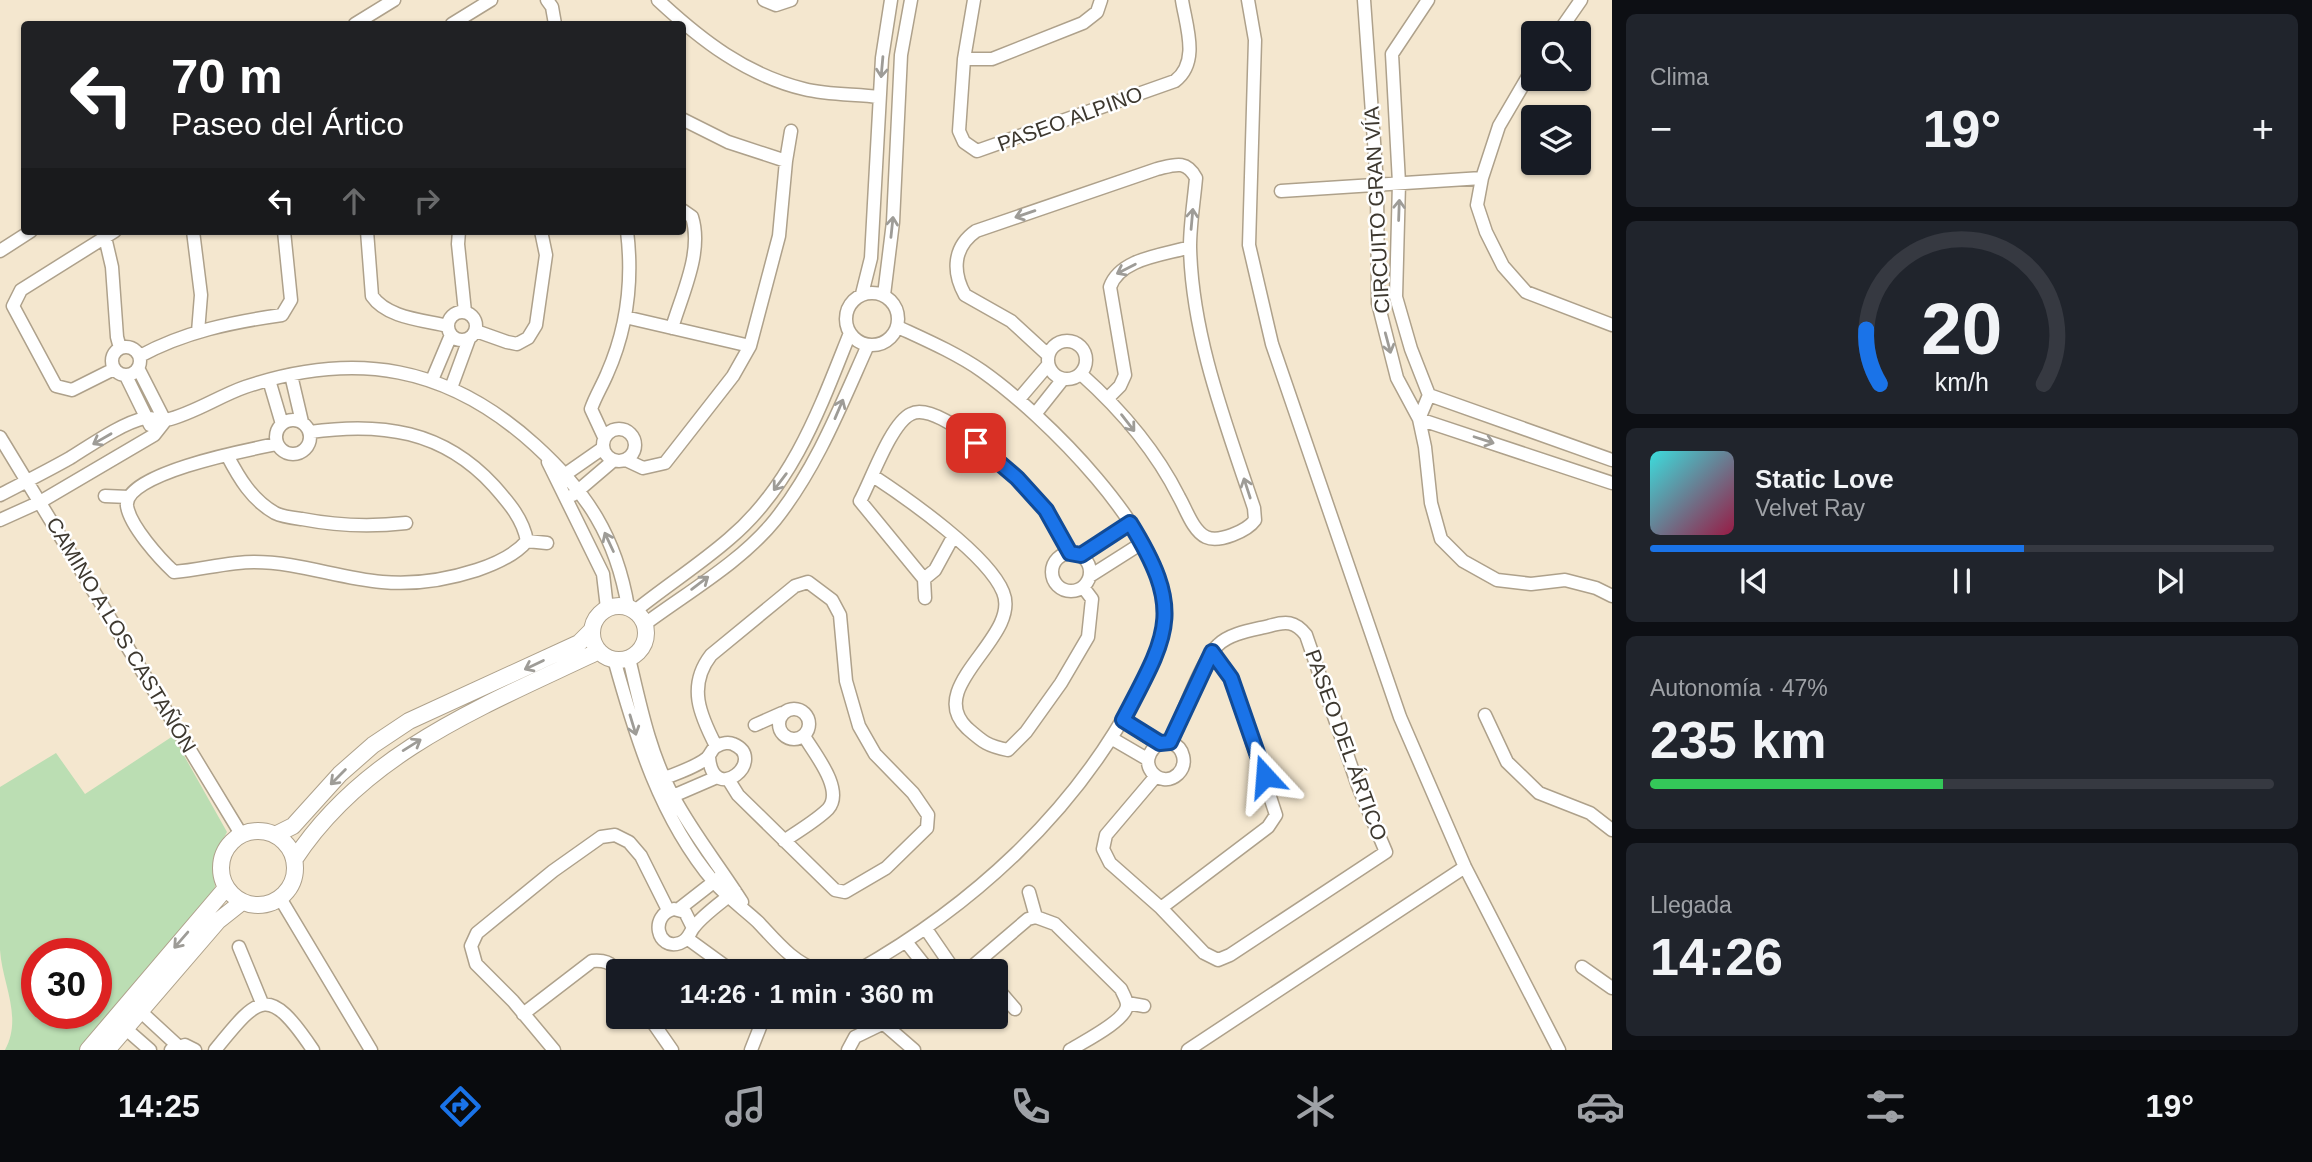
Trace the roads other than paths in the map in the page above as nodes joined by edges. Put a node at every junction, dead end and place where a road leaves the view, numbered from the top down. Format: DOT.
graph roads {
  1 [pos="394,0"];
  2 [pos="491,0"];
  3 [pos="547,0"];
  4 [pos="658,0"];
  5 [pos="764,0"];
  6 [pos="791,0"];
  7 [pos="891,0"];
  8 [pos="911,0"];
  9 [pos="974,0"];
  10 [pos="1101,0"];
  11 [pos="1181,0"];
  12 [pos="1248,0"];
  13 [pos="1364,0"];
  14 [pos="1428,0"];
  15 [pos="1581,0"];
  16 [pos="360,21"];
  17 [pos="457,21"];
  18 [pos="554,21"];
  19 [pos="681,21"];
  20 [pos="1566,21"];
  21 [pos="686,26"];
  22 [pos="1392,54"];
  23 [pos="1368,56"];
  24 [pos="964,59"];
  25 [pos="1521,88"];
  26 [pos="879,97"];
  27 [pos="686,121"];
  28 [pos="791,131"];
  29 [pos="786,162"];
  30 [pos="1482,178"];
  31 [pos="1399,183"];
  32 [pos="1377,184"];
  33 [pos="1281,191"];
  34 [pos="686,213"];
  35 [pos="25,235"];
  36 [pos="108,235"];
  37 [pos="110,235"];
  38 [pos="194,235"];
  39 [pos="284,235"];
  40 [pos="367,235"];
  41 [pos="459,235"];
  42 [pos="542,235"];
  43 [pos="627,235"];
  44 [pos="1190,247"];
  45 [pos="0,251"];
  46 [pos="862,295"];
  47 [pos="884,295"];
  48 [pos="465,312"];
  49 [pos="625,317"];
  50 [pos="1612,325"];
  51 [pos="898,327"];
  52 [pos="672,328"];
  53 [pos="449,330"];
  54 [pos="198,332"];
  55 [pos="850,332"];
  56 [pos="472,335"];
  57 [pos="868,345"];
  58 [pos="750,346"];
  59 [pos="120,348"];
  60 [pos="140,356"];
  61 [pos="1048,360"];
  62 [pos="114,369"];
  63 [pos="139,370"];
  64 [pos="1080,374"];
  65 [pos="291,375"];
  66 [pos="126,376"];
  67 [pos="1063,379"];
  68 [pos="269,380"];
  69 [pos="432,380"];
  70 [pos="451,388"];
  71 [pos="1429,395"];
  72 [pos="1108,398"];
  73 [pos="1019,399"];
  74 [pos="1036,413"];
  75 [pos="146,418"];
  76 [pos="1419,419"];
  77 [pos="164,421"];
  78 [pos="282,424"];
  79 [pos="306,427"];
  80 [pos="154,435"];
  81 [pos="0,437"];
  82 [pos="604,443"];
  83 [pos="277,444"];
  84 [pos="227,455"];
  85 [pos="1607,458"];
  86 [pos="620,460"];
  87 [pos="873,476"];
  88 [pos="562,477"];
  89 [pos="1595,477"];
  90 [pos="27,481"];
  91 [pos="1612,483"];
  92 [pos="579,490"];
  93 [pos="0,495"];
  94 [pos="105,496"];
  95 [pos="129,497"];
  96 [pos="567,499"];
  97 [pos="40,502"];
  98 [pos="0,520"];
  99 [pos="406,523"];
  100 [pos="1130,523"];
  101 [pos="953,537"];
  102 [pos="527,541"];
  103 [pos="547,543"];
  104 [pos="1142,543"];
  105 [pos="1075,554"];
  106 [pos="174,572"];
  107 [pos="924,579"];
  108 [pos="1087,582"];
  109 [pos="166,583"];
  110 [pos="1612,596"];
  111 [pos="925,598"];
  112 [pos="607,608"];
  113 [pos="631,609"];
  114 [pos="645,624"];
  115 [pos="592,631"];
  116 [pos="599,651"];
  117 [pos="1212,652"];
  118 [pos="621,659"];
  119 [pos="782,713"];
  120 [pos="1485,715"];
  121 [pos="1123,720"];
  122 [pos="755,725"];
  123 [pos="804,736"];
  124 [pos="1111,738"];
  125 [pos="1165,743"];
  126 [pos="713,752"];
  127 [pos="1147,759"];
  128 [pos="1156,776"];
  129 [pos="723,778"];
  130 [pos="659,780"];
  131 [pos="667,798"];
  132 [pos="1612,830"];
  133 [pos="241,834"];
  134 [pos="275,835"];
  135 [pos="784,841"];
  136 [pos="295,860"];
  137 [pos="1465,867"];
  138 [pos="719,878"];
  139 [pos="226,888"];
  140 [pos="1029,892"];
  141 [pos="732,894"];
  142 [pos="280,898"];
  143 [pos="242,902"];
  144 [pos="1161,908"];
  145 [pos="673,910"];
  146 [pos="1036,917"];
  147 [pos="926,929"];
  148 [pos="690,934"];
  149 [pos="907,943"];
  150 [pos="239,947"];
  151 [pos="718,959"];
  152 [pos="795,959"];
  153 [pos="878,959"];
  154 [pos="920,959"];
  155 [pos="944,959"];
  156 [pos="980,959"];
  157 [pos="606,962"];
  158 [pos="1582,967"];
  159 [pos="1612,988"];
  160 [pos="1008,1001"];
  161 [pos="262,1003"];
  162 [pos="1127,1003"];
  163 [pos="1144,1006"];
  164 [pos="1015,1009"];
  165 [pos="139,1010"];
  166 [pos="523,1014"];
  167 [pos="125,1029"];
  168 [pos="657,1029"];
  169 [pos="759,1029"];
  170 [pos="873,1029"];
  171 [pos="890,1029"];
  172 [pos="174,1048"];
  173 [pos="88,1050"];
  174 [pos="107,1050"];
  175 [pos="150,1050"];
  176 [pos="195,1050"];
  177 [pos="215,1050"];
  178 [pos="313,1050"];
  179 [pos="371,1050"];
  180 [pos="554,1050"];
  181 [pos="672,1050"];
  182 [pos="751,1050"];
  183 [pos="848,1050"];
  184 [pos="914,1050"];
  185 [pos="1070,1050"];
  186 [pos="1188,1050"];
  187 [pos="1559,1050"];
  1 -- 16 [label="street"];
  2 -- 17 [label="street"];
  3 -- 18 [label="street"];
  4 -- 19 [label="street"];
  5 -- 6 [label="street"];
  7 -- 26 [label="street, one-way"];
  47 -- 8 [label="street, one-way"];
  9 -- 24 [label="street, PASEO ALPINO"];
  10 -- 24 [label="street"];
  11 -- 24 [label="street, PASEO ALPINO"];
  12 -- 137 [label="street"];
  13 -- 23 [label="street, CIRCUITO GRAN VÍA"];
  14 -- 22 [label="street"];
  15 -- 20 [label="street"];
  21 -- 26 [label="street"];
  22 -- 23 [label="street"];
  22 -- 31 [label="street, CIRCUITO GRAN VÍA"];
  23 -- 32 [label="street, CIRCUITO GRAN VÍA"];
  25 -- 30 [label="street"];
  26 -- 46 [label="street"];
  27 -- 29 [label="street"];
  28 -- 29 [label="street"];
  29 -- 58 [label="street"];
  30 -- 31 [label="street"];
  30 -- 50 [label="street"];
  31 -- 32 [label="street"];
  71 -- 31 [label="street, CIRCUITO GRAN VÍA, one-way"];
  32 -- 33 [label="street"];
  32 -- 76 [label="street, CIRCUITO GRAN VÍA, one-way"];
  34 -- 52 [label="street"];
  35 -- 45 [label="street"];
  36 -- 62 [label="street"];
  37 -- 59 [label="street"];
  38 -- 54 [label="street"];
  39 -- 54 [label="street"];
  40 -- 53 [label="street"];
  41 -- 48 [label="street"];
  42 -- 56 [label="street"];
  43 -- 49 [label="street"];
  44 -- 61 [label="street, one-way"];
  44 -- 72 [label="street, one-way"];
  72 -- 44 [label="street, one-way"];
  46 -- 47 [label="street"];
  46 -- 55 [label="street"];
  47 -- 51 [label="street"];
  48 -- 53 [label="street"];
  48 -- 56 [label="street"];
  49 -- 52 [label="street"];
  49 -- 82 [label="street"];
  51 -- 57 [label="street"];
  51 -- 73 [label="street"];
  52 -- 58 [label="street"];
  53 -- 56 [label="street"];
  53 -- 69 [label="street"];
  54 -- 60 [label="street"];
  55 -- 57 [label="street"];
  55 -- 113 [label="street, one-way"];
  56 -- 70 [label="street"];
  114 -- 57 [label="street, one-way"];
  58 -- 86 [label="street"];
  59 -- 60 [label="street"];
  59 -- 62 [label="street"];
  60 -- 63 [label="street"];
  61 -- 64 [label="street"];
  61 -- 67 [label="street"];
  61 -- 73 [label="street"];
  62 -- 66 [label="street"];
  63 -- 66 [label="street"];
  63 -- 77 [label="street"];
  64 -- 67 [label="street"];
  64 -- 72 [label="street"];
  65 -- 68 [label="street"];
  65 -- 69 [label="street"];
  65 -- 79 [label="street"];
  66 -- 75 [label="street"];
  67 -- 74 [label="street"];
  68 -- 77 [label="street"];
  68 -- 78 [label="street"];
  69 -- 70 [label="street"];
  70 -- 88 [label="street"];
  71 -- 76 [label="street"];
  71 -- 85 [label="street"];
  73 -- 74 [label="street"];
  74 -- 100 [label="street"];
  75 -- 77 [label="street"];
  75 -- 80 [label="street"];
  75 -- 90 [label="street, one-way"];
  76 -- 89 [label="street, one-way"];
  76 -- 110 [label="street, CIRCUITO GRAN VÍA"];
  77 -- 80 [label="street"];
  78 -- 79 [label="street"];
  78 -- 83 [label="street"];
  79 -- 83 [label="street"];
  79 -- 102 [label="street"];
  80 -- 97 [label="street"];
  81 -- 90 [label="street, CAMINO A LOS CASTAÑÓN"];
  82 -- 86 [label="street"];
  82 -- 86 [label="street"];
  82 -- 88 [label="street"];
  83 -- 84 [label="street"];
  84 -- 95 [label="street"];
  84 -- 99 [label="street"];
  85 -- 89 [label="street"];
  86 -- 92 [label="street"];
  87 -- 101 [label="street"];
  87 -- 105 [label="street"];
  87 -- 107 [label="street"];
  88 -- 92 [label="street"];
  88 -- 96 [label="street"];
  89 -- 91 [label="street"];
  90 -- 93 [label="street"];
  90 -- 97 [label="street, CAMINO A LOS CASTAÑÓN"];
  92 -- 96 [label="street"];
  113 -- 92 [label="street, one-way"];
  94 -- 95 [label="street"];
  95 -- 106 [label="street"];
  96 -- 112 [label="street"];
  97 -- 98 [label="street"];
  97 -- 133 [label="street, CAMINO A LOS CASTAÑÓN"];
  100 -- 104 [label="street"];
  100 -- 105 [label="street"];
  101 -- 107 [label="street"];
  101 -- 108 [label="street"];
  102 -- 103 [label="street"];
  102 -- 106 [label="street"];
  104 -- 108 [label="street"];
  104 -- 121 [label="street"];
  105 -- 108 [label="street"];
  105 -- 108 [label="street"];
  106 -- 109 [label="street"];
  107 -- 111 [label="street"];
  112 -- 113 [label="street"];
  112 -- 115 [label="street"];
  113 -- 114 [label="street"];
  114 -- 118 [label="street"];
  115 -- 116 [label="street"];
  115 -- 134 [label="street, one-way"];
  116 -- 118 [label="street"];
  136 -- 116 [label="street, one-way"];
  117 -- 125 [label="street"];
  117 -- 144 [label="street"];
  117 -- 144 [label="street, PASEO DEL ÁRTICO"];
  118 -- 130 [label="street"];
  119 -- 122 [label="street"];
  119 -- 123 [label="street"];
  119 -- 123 [label="street"];
  120 -- 132 [label="street"];
  121 -- 124 [label="street"];
  121 -- 125 [label="street"];
  123 -- 135 [label="street"];
  124 -- 127 [label="street"];
  124 -- 147 [label="street"];
  125 -- 127 [label="street"];
  125 -- 128 [label="street, PASEO DEL ÁRTICO"];
  126 -- 129 [label="street"];
  126 -- 129 [label="street"];
  126 -- 130 [label="street"];
  126 -- 135 [label="street"];
  127 -- 128 [label="street"];
  128 -- 144 [label="street, PASEO DEL ÁRTICO"];
  129 -- 131 [label="street"];
  129 -- 135 [label="street"];
  130 -- 131 [label="street"];
  131 -- 138 [label="street"];
  133 -- 134 [label="street"];
  133 -- 139 [label="street"];
  134 -- 136 [label="street"];
  136 -- 142 [label="street"];
  137 -- 186 [label="street"];
  137 -- 187 [label="street"];
  138 -- 141 [label="street"];
  138 -- 145 [label="street"];
  139 -- 143 [label="street"];
  139 -- 173 [label="street, one-way"];
  140 -- 146 [label="street"];
  141 -- 148 [label="street"];
  141 -- 152 [label="street"];
  142 -- 143 [label="street"];
  142 -- 179 [label="street"];
  143 -- 165 [label="street"];
  145 -- 148 [label="street"];
  145 -- 148 [label="street"];
  145 -- 166 [label="street"];
  146 -- 156 [label="street"];
  146 -- 162 [label="street"];
  147 -- 149 [label="street"];
  147 -- 155 [label="street"];
  148 -- 151 [label="street"];
  149 -- 153 [label="street"];
  149 -- 154 [label="street"];
  150 -- 161 [label="street"];
  157 -- 166 [label="street"];
  158 -- 159 [label="street"];
  160 -- 164 [label="street"];
  161 -- 177 [label="street"];
  161 -- 178 [label="street"];
  162 -- 163 [label="street"];
  162 -- 185 [label="street"];
  165 -- 167 [label="street"];
  165 -- 172 [label="street"];
  166 -- 180 [label="street"];
  167 -- 174 [label="street"];
  167 -- 175 [label="street"];
  168 -- 181 [label="street"];
  169 -- 182 [label="street"];
  170 -- 183 [label="street"];
  171 -- 184 [label="street"];
  172 -- 176 [label="street"];
}
